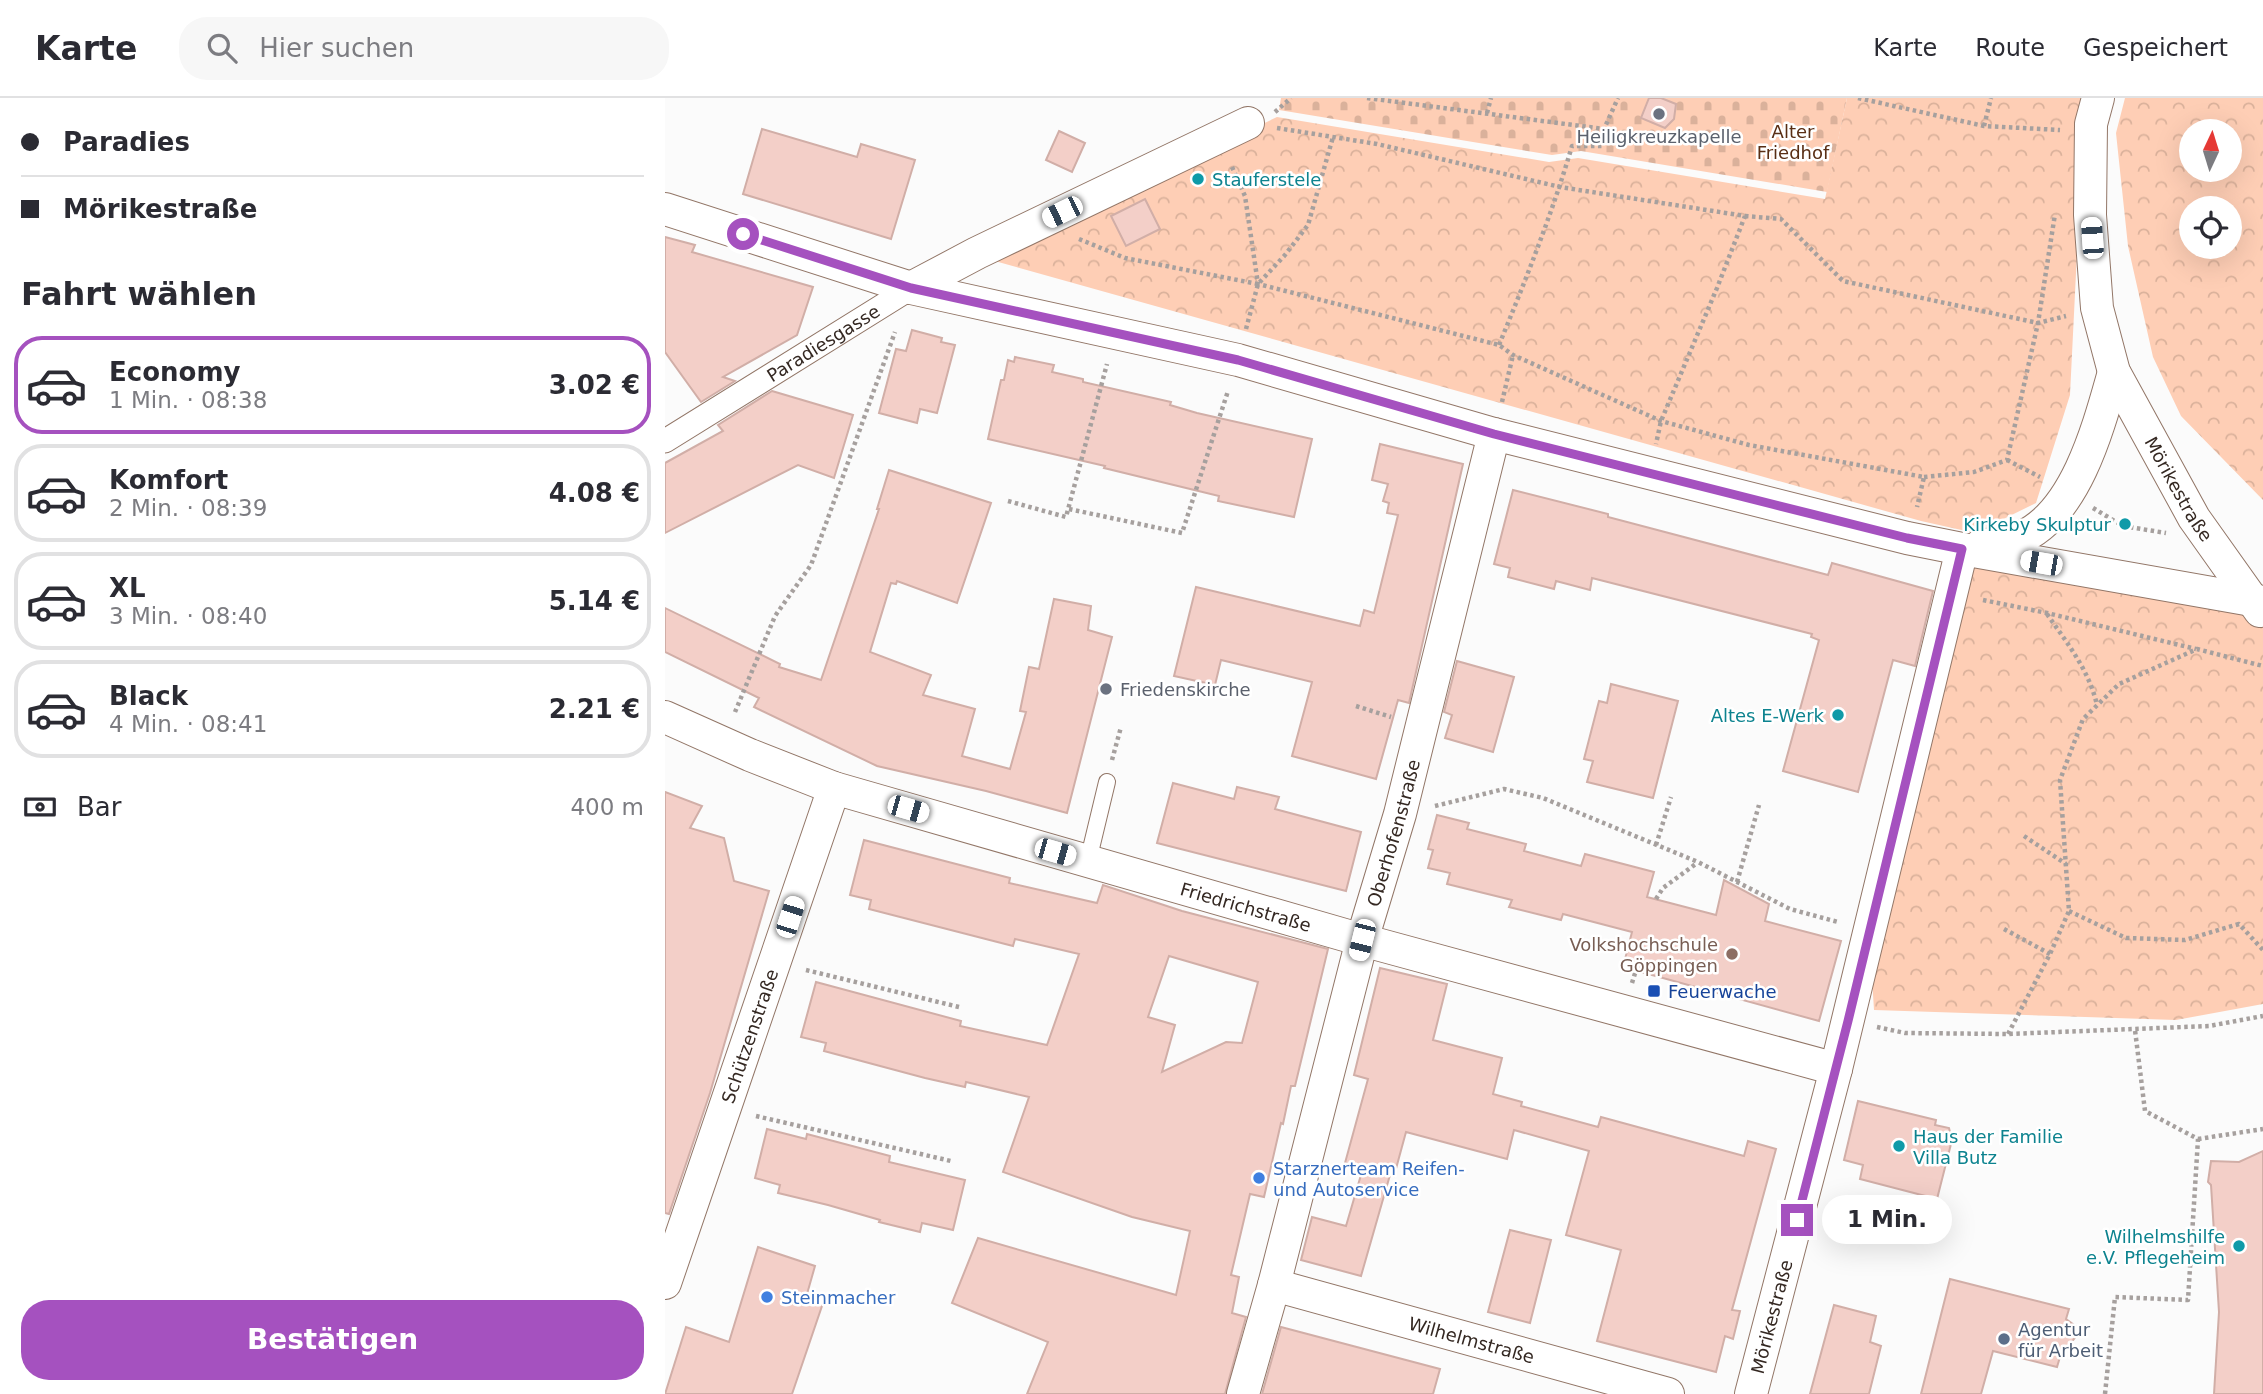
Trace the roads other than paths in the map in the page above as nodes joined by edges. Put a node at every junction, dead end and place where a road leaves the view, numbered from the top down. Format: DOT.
graph roads {
  1 [pos="2095,111"];
  2 [pos="1248,123"];
  3 [pos="665,209"];
  4 [pos="911,288"];
  5 [pos="2114,372"];
  6 [pos="1494,434"];
  7 [pos="665,441"];
  8 [pos="1962,549"];
  9 [pos="2260,606"];
  10 [pos="665,717"];
  11 [pos="1107,782"];
  12 [pos="834,788"];
  13 [pos="1088,861"];
  14 [pos="1362,940"];
  15 [pos="1836,1069"];
  16 [pos="665,1283"];
  17 [pos="1274,1285"];
  18 [pos="1243,1394"];
  19 [pos="1668,1394"];
  20 [pos="1751,1394"];
  1 -- 5 [label="street, Mörikestraße"];
  2 -- 4 [label="street, Paradiesgasse"];
  3 -- 4 [label="street"];
  4 -- 6 [label="street"];
  4 -- 7 [label="street, Paradiesgasse"];
  5 -- 8 [label="street"];
  5 -- 9 [label="street, Mörikestraße"];
  6 -- 8 [label="street"];
  6 -- 14 [label="street, Oberhofenstraße"];
  8 -- 9 [label="street"];
  8 -- 15 [label="street, Mörikestraße"];
  10 -- 12 [label="street, Friedrichstraße"];
  11 -- 13 [label="lane"];
  12 -- 13 [label="street, Friedrichstraße"];
  12 -- 16 [label="street, Schützenstraße"];
  13 -- 14 [label="street, Friedrichstraße"];
  14 -- 15 [label="street, Friedrichstraße"];
  14 -- 17 [label="street, Oberhofenstraße"];
  15 -- 20 [label="street, Mörikestraße"];
  17 -- 18 [label="street, Oberhofenstraße"];
  17 -- 19 [label="street, Wilhelmstraße"];
}
